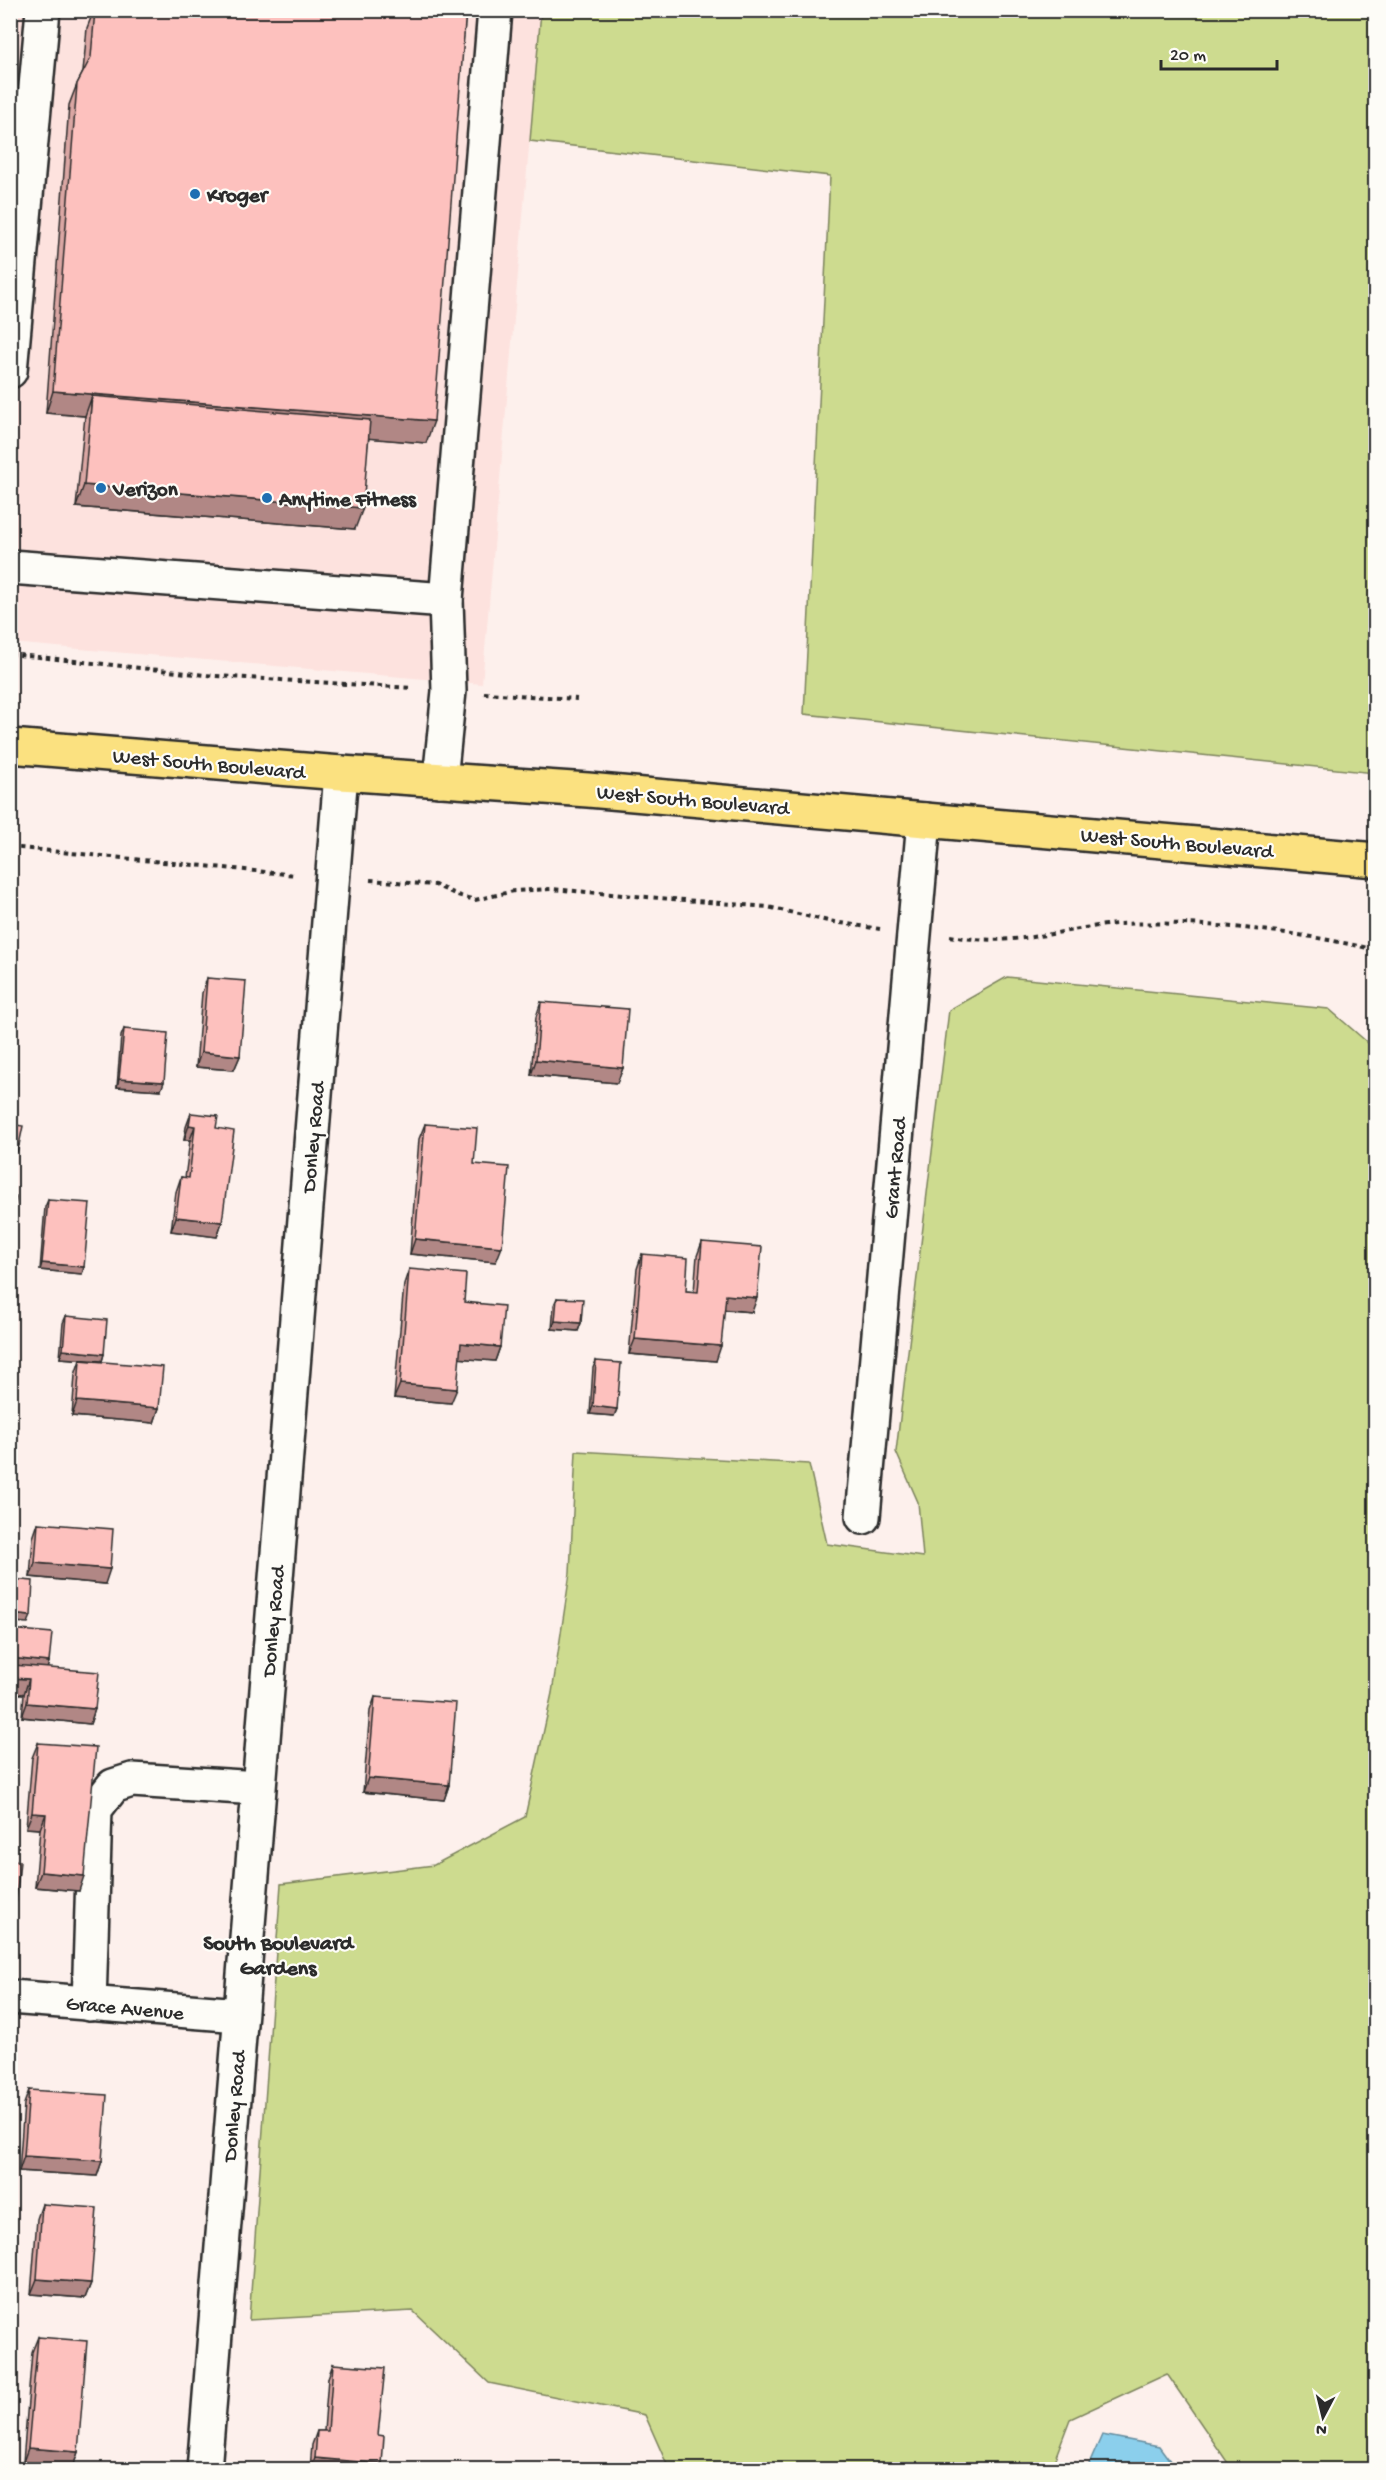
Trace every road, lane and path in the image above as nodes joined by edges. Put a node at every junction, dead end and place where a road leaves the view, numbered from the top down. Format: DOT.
graph roads {
  1 [pos="43,10"];
  2 [pos="495,10"];
  3 [pos="10,371"];
  4 [pos="10,567"];
  5 [pos="446,600"];
  6 [pos="10,654"];
  7 [pos="417,689"];
  8 [pos="481,693"];
  9 [pos="578,699"];
  10 [pos="10,746"];
  11 [pos="341,773"];
  12 [pos="440,780"];
  13 [pos="924,820"];
  14 [pos="10,848"];
  15 [pos="1376,860"];
  16 [pos="303,875"];
  17 [pos="364,879"];
  18 [pos="870,928"];
  19 [pos="943,935"];
  20 [pos="1376,950"];
  21 [pos="863,1517"];
  22 [pos="258,1788"];
  23 [pos="10,1998"];
  24 [pos="89,2004"];
  25 [pos="240,2015"];
  26 [pos="204,2469"];
  1 -- 3 [label="street"];
  2 -- 5 [label="street"];
  4 -- 5 [label="street"];
  5 -- 12 [label="street"];
  6 -- 7 [label="path"];
  8 -- 9 [label="path"];
  10 -- 11 [label="main road, West South Boulevard"];
  11 -- 12 [label="main road, West South Boulevard"];
  11 -- 22 [label="street, Donley Road"];
  12 -- 13 [label="main road, West South Boulevard"];
  13 -- 15 [label="main road, West South Boulevard"];
  13 -- 21 [label="street, Grant Road"];
  14 -- 16 [label="path"];
  17 -- 18 [label="path"];
  19 -- 20 [label="path"];
  22 -- 24 [label="street"];
  22 -- 25 [label="street, Donley Road"];
  23 -- 24 [label="street, Grace Avenue"];
  24 -- 25 [label="street, Grace Avenue"];
  25 -- 26 [label="street, Donley Road"];
}
